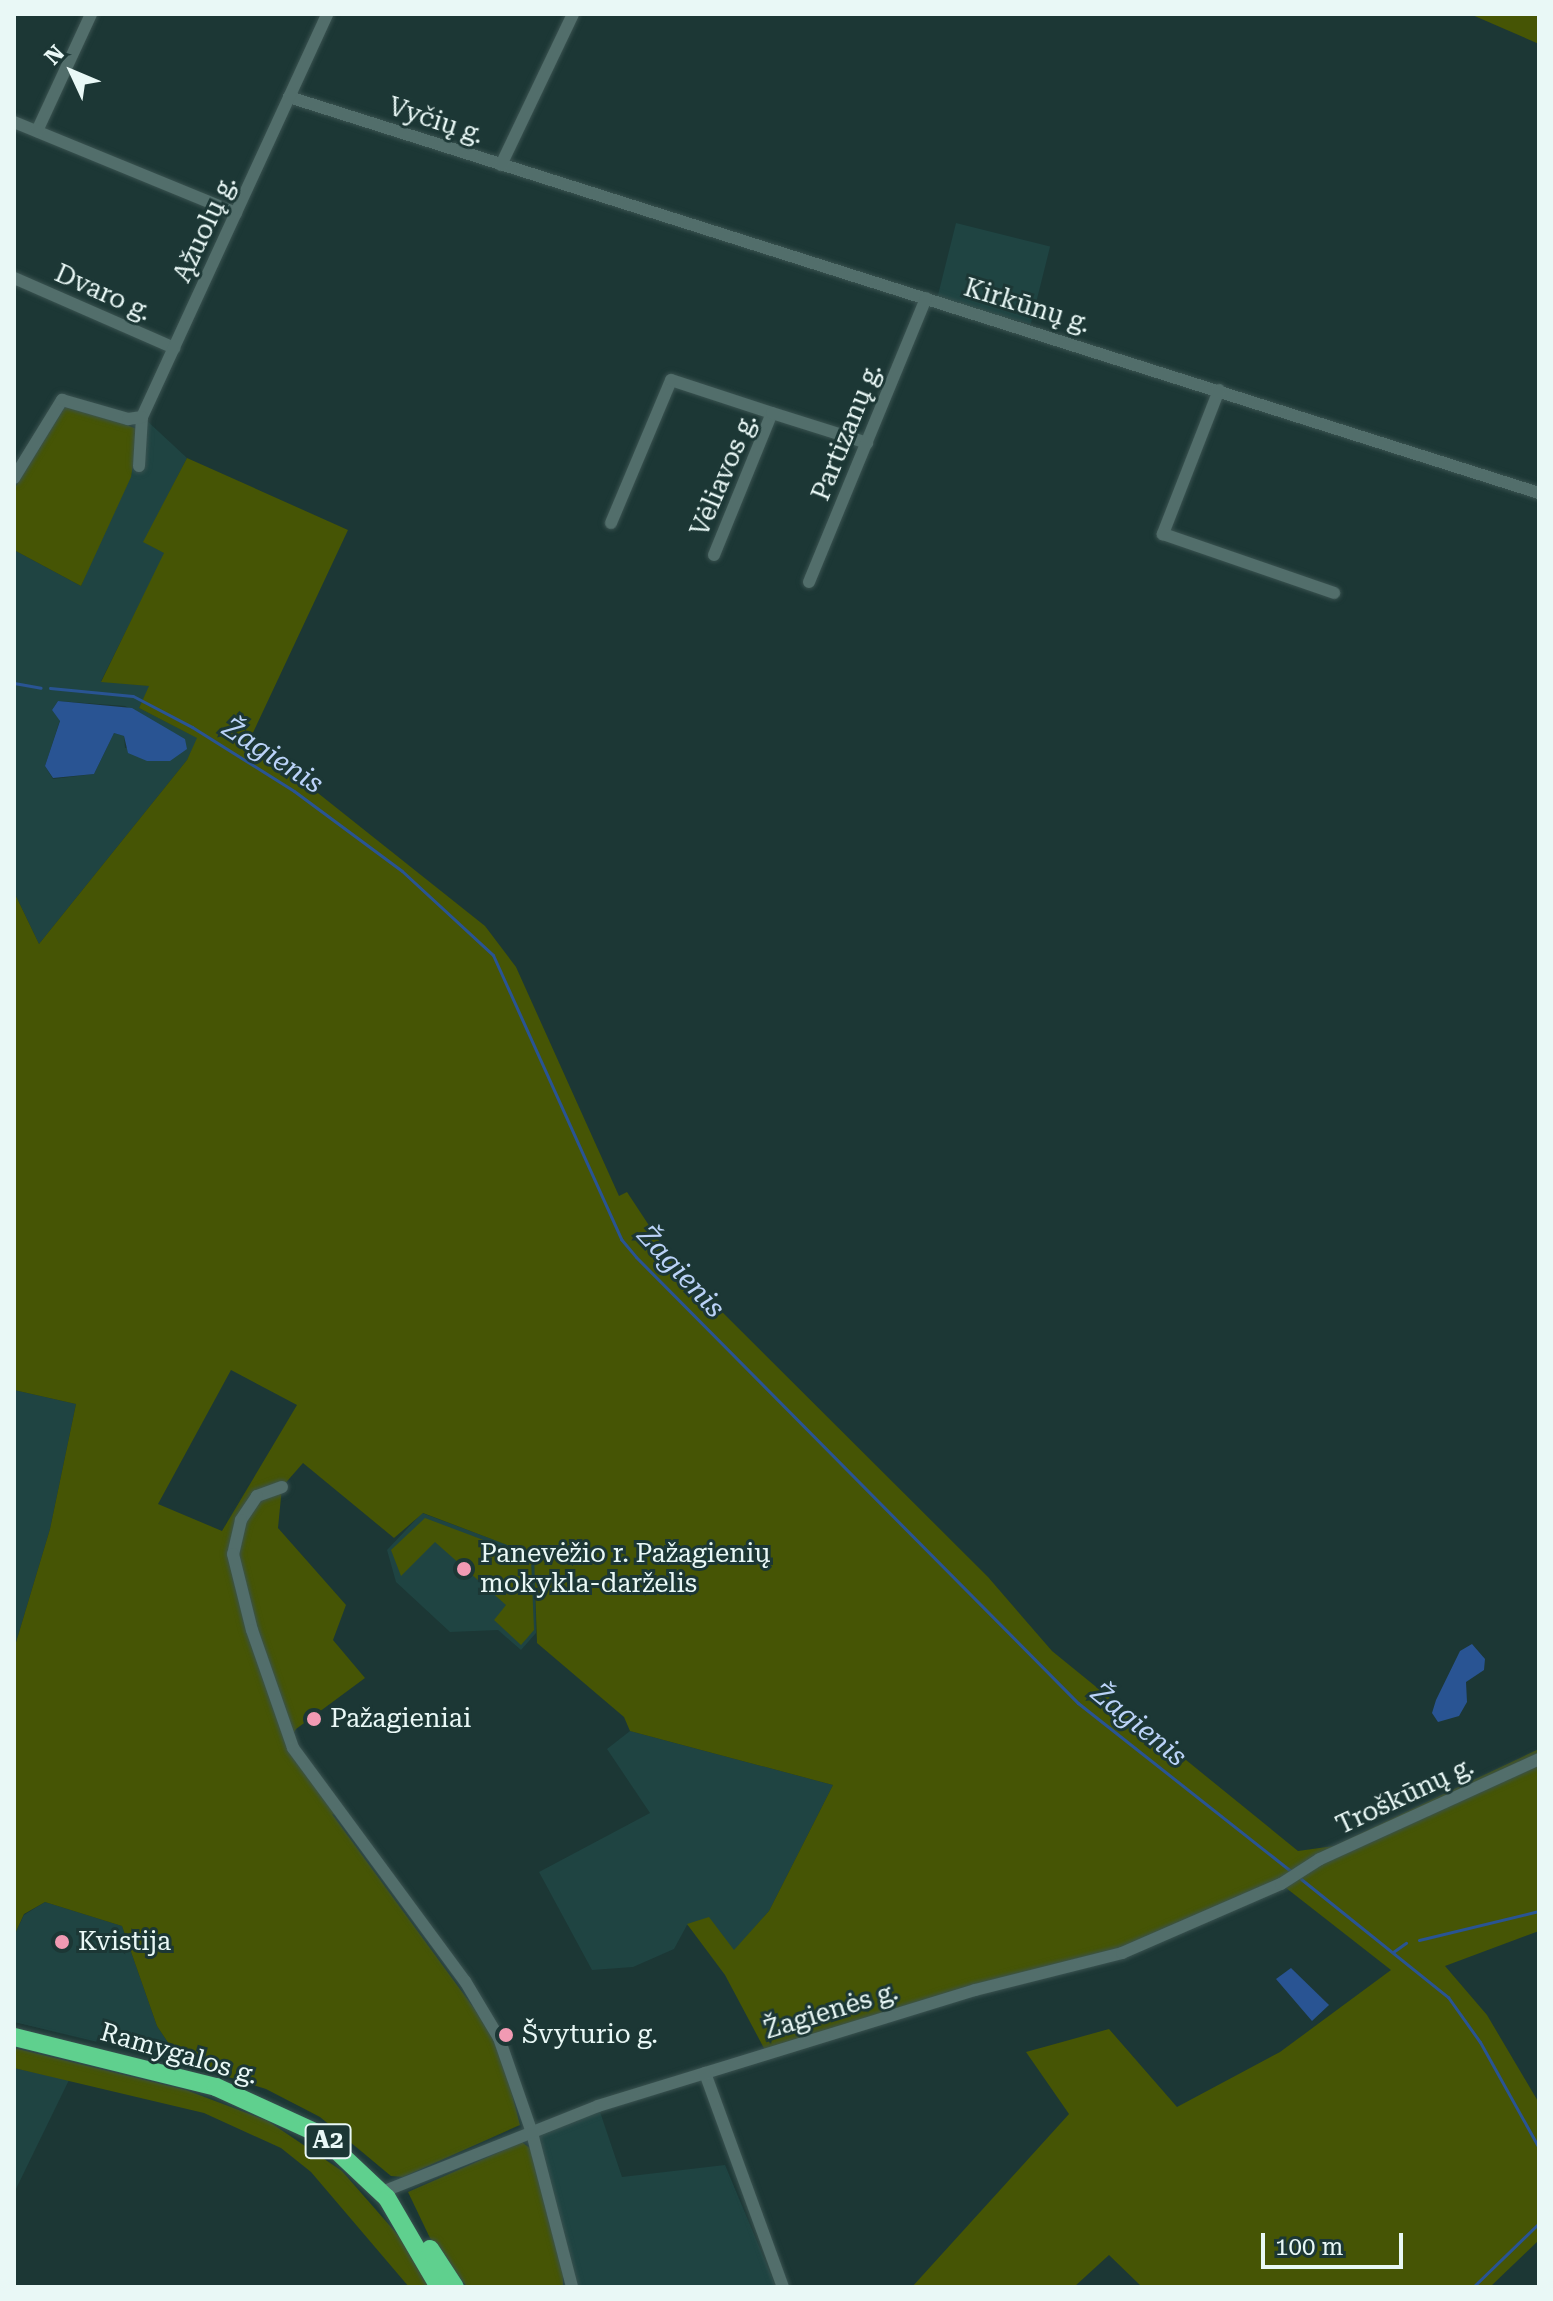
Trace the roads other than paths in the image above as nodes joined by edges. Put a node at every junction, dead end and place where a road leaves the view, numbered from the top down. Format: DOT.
graph roads {
  1 [pos="91,14"];
  2 [pos="327,14"];
  3 [pos="573,14"];
  4 [pos="289,97"];
  5 [pos="14,122"];
  6 [pos="37,131"];
  7 [pos="501,165"];
  8 [pos="236,213"];
  9 [pos="14,278"];
  10 [pos="926,298"];
  11 [pos="174,348"];
  12 [pos="1219,390"];
  13 [pos="772,413"];
  14 [pos="142,417"];
  15 [pos="867,443"];
  16 [pos="139,466"];
  17 [pos="14,478"];
  18 [pos="1539,493"];
  19 [pos="611,523"];
  20 [pos="714,555"];
  21 [pos="809,582"];
  22 [pos="1334,593"];
  23 [pos="282,1487"];
  24 [pos="1539,1759"];
  25 [pos="1292,1876"];
  26 [pos="14,2037"];
  27 [pos="705,2073"];
  28 [pos="532,2133"];
  29 [pos="384,2195"];
  30 [pos="439,2287"];
  31 [pos="455,2287"];
  32 [pos="572,2287"];
  33 [pos="783,2287"];
  1 -- 6 [label="street"];
  2 -- 4 [label="street, Ąžuolų g."];
  3 -- 7 [label="street, Vyčių g."];
  4 -- 7 [label="street, Vyčių g."];
  4 -- 8 [label="street, Ąžuolų g."];
  5 -- 6 [label="street"];
  6 -- 8 [label="street"];
  7 -- 10 [label="street, Kirkūnų g."];
  8 -- 11 [label="street, Ąžuolų g."];
  9 -- 11 [label="street, Dvaro g."];
  10 -- 12 [label="street, Kirkūnų g."];
  10 -- 15 [label="street, Partizanų g."];
  11 -- 14 [label="street, Ąžuolų g."];
  12 -- 18 [label="street, Kirkūnų g."];
  12 -- 22 [label="street"];
  13 -- 15 [label="street, Vėliavos g."];
  13 -- 19 [label="street"];
  13 -- 20 [label="street, Vėliavos g."];
  14 -- 16 [label="street, Ąžuolų g."];
  14 -- 17 [label="street"];
  15 -- 21 [label="street, Partizanų g."];
  23 -- 28 [label="street"];
  24 -- 25 [label="street, Troškūnų g."];
  25 -- 27 [label="street, Žagienės g."];
  26 -- 29 [label="highway, Ramygalos g. / A2"];
  27 -- 28 [label="street, Žagienės g."];
  27 -- 33 [label="street"];
  28 -- 29 [label="street, Žagienės g."];
  28 -- 32 [label="street"];
  29 -- 30 [label="highway, Ramygalos g. / A2"];
  29 -- 31 [label="highway, A2"];
}
